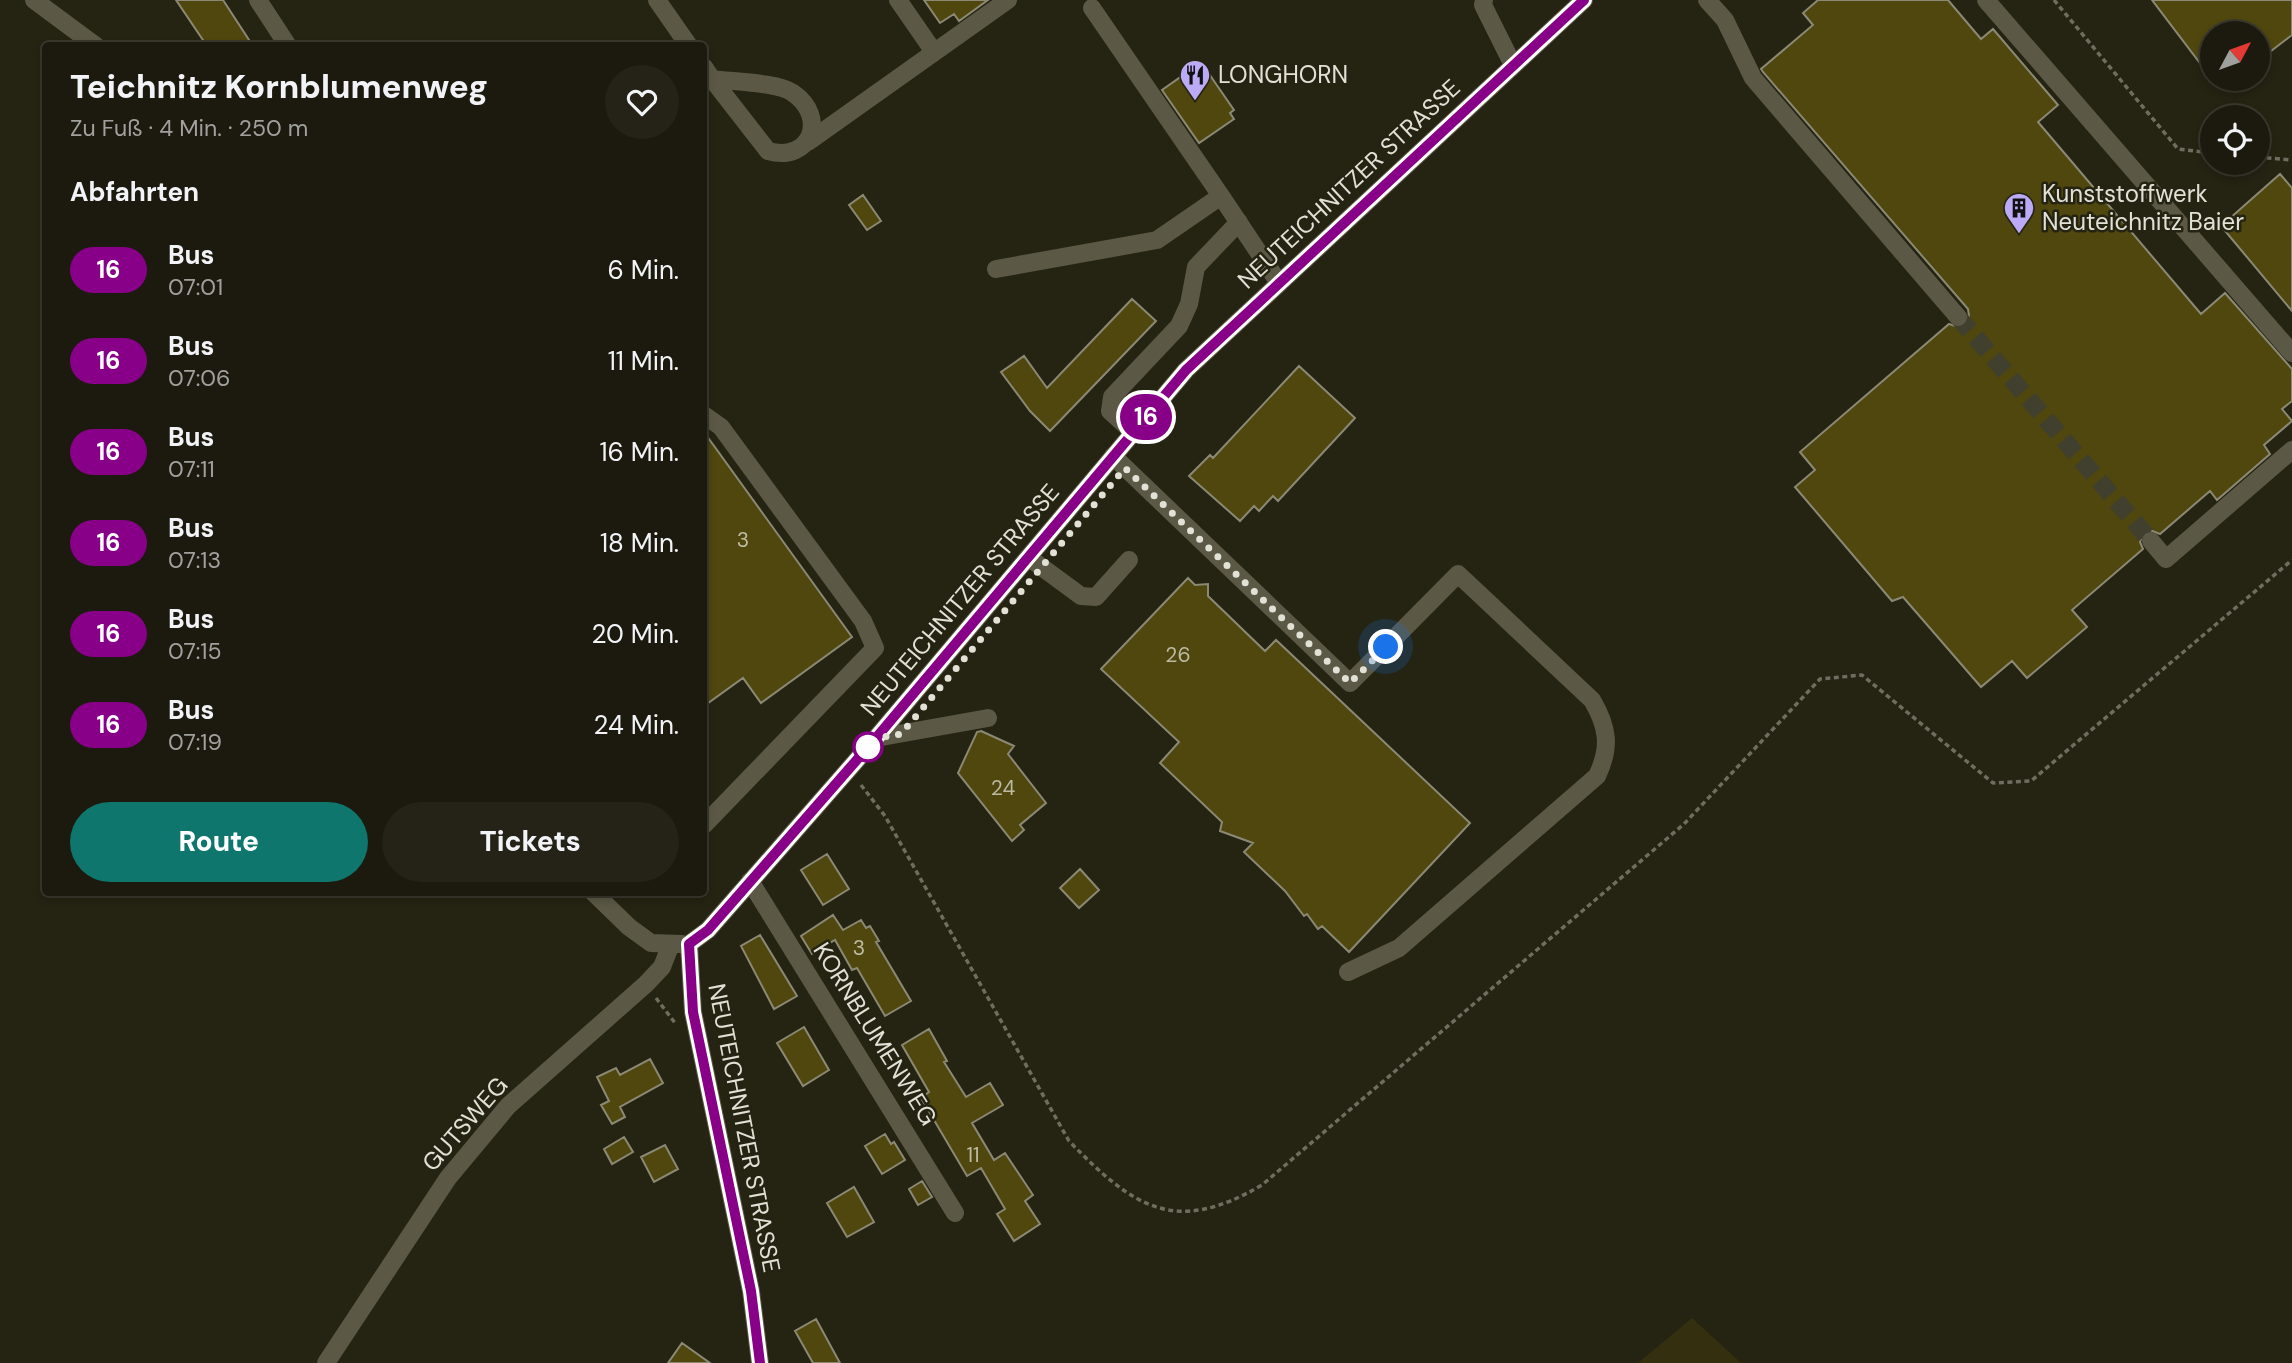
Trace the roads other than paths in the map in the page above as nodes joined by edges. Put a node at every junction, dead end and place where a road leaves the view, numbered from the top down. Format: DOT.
graph roads {
  1 [pos="34,0"];
  2 [pos="258,0"];
  3 [pos="657,0"];
  4 [pos="898,0"];
  5 [pos="1008,0"];
  6 [pos="1484,0"];
  7 [pos="1584,0"];
  8 [pos="1707,0"];
  9 [pos="1986,0"];
  10 [pos="1092,8"];
  11 [pos="91,42"];
  12 [pos="285,42"];
  13 [pos="686,42"];
  14 [pos="934,52"];
  15 [pos="1513,65"];
  16 [pos="708,73"];
  17 [pos="808,142"];
  18 [pos="1221,196"];
  19 [pos="1239,222"];
  20 [pos="996,269"];
  21 [pos="1279,283"];
  22 [pos="1958,317"];
  23 [pos="2292,353"];
  24 [pos="707,417"];
  25 [pos="1133,432"];
  26 [pos="2292,450"];
  27 [pos="1112,456"];
  28 [pos="2151,541"];
  29 [pos="1028,557"];
  30 [pos="1129,560"];
  31 [pos="988,718"];
  32 [pos="876,738"];
  33 [pos="707,822"];
  34 [pos="750,881"];
  35 [pos="597,896"];
  36 [pos="671,944"];
  37 [pos="689,944"];
  38 [pos="1348,972"];
  39 [pos="956,1213"];
  40 [pos="326,1363"];
  41 [pos="760,1363"];
  1 -- 11 [label="street"];
  2 -- 12 [label="street"];
  3 -- 13 [label="street"];
  4 -- 14 [label="street"];
  5 -- 14 [label="street"];
  6 -- 15 [label="street"];
  7 -- 15 [label="street, NEUTEICHNITZER STRASSE"];
  8 -- 22 [label="street"];
  9 -- 23 [label="street"];
  10 -- 18 [label="street"];
  14 -- 17 [label="street"];
  15 -- 21 [label="street, NEUTEICHNITZER STRASSE"];
  16 -- 17 [label="street"];
  16 -- 17 [label="street"];
  18 -- 19 [label="street"];
  18 -- 20 [label="street"];
  19 -- 21 [label="street"];
  19 -- 25 [label="street"];
  21 -- 25 [label="street, NEUTEICHNITZER STRASSE"];
  24 -- 33 [label="street"];
  25 -- 27 [label="street, NEUTEICHNITZER STRASSE"];
  26 -- 28 [label="street"];
  27 -- 29 [label="street, NEUTEICHNITZER STRASSE"];
  27 -- 38 [label="street"];
  29 -- 30 [label="street"];
  29 -- 32 [label="street, NEUTEICHNITZER STRASSE"];
  31 -- 32 [label="street"];
  32 -- 34 [label="street, NEUTEICHNITZER STRASSE"];
  34 -- 37 [label="street, NEUTEICHNITZER STRASSE"];
  34 -- 39 [label="street, KORNBLUMENWEG"];
  35 -- 36 [label="street"];
  36 -- 37 [label="street"];
  36 -- 40 [label="street, GUTSWEG"];
  37 -- 41 [label="street, NEUTEICHNITZER STRASSE"];
}
